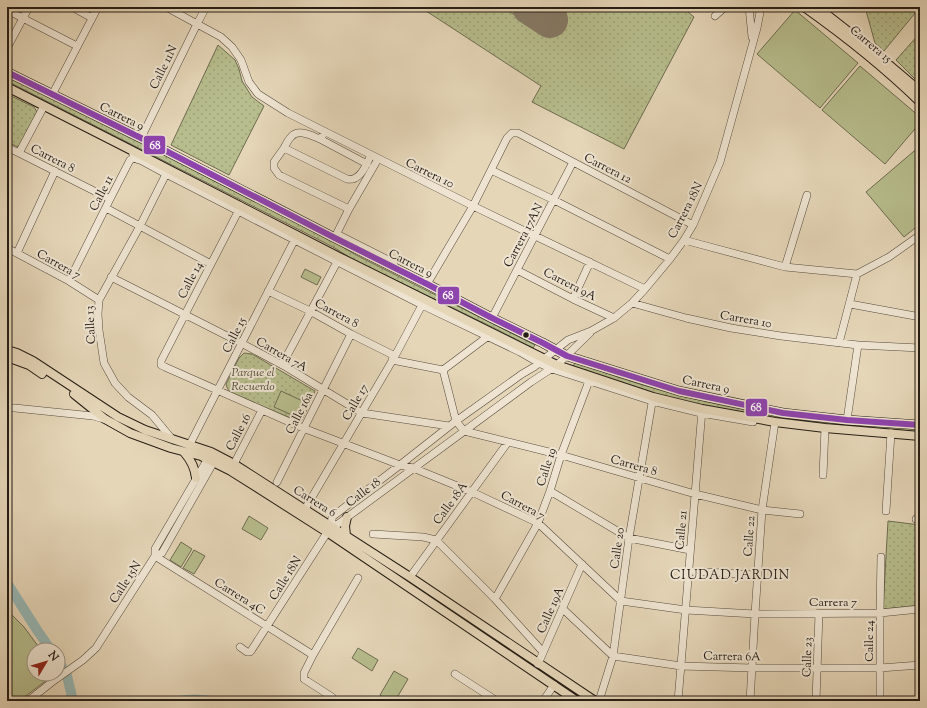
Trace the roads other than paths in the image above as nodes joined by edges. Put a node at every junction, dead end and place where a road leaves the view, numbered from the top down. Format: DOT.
graph roads {
  1 [pos="29,7"];
  2 [pos="72,7"];
  3 [pos="98,7"];
  4 [pos="166,7"];
  5 [pos="206,7"];
  6 [pos="726,7"];
  7 [pos="749,7"];
  8 [pos="761,7"];
  9 [pos="804,7"];
  10 [pos="817,7"];
  11 [pos="7,10"];
  12 [pos="715,16"];
  13 [pos="92,18"];
  14 [pos="23,19"];
  15 [pos="197,24"];
  16 [pos="753,43"];
  17 [pos="77,46"];
  18 [pos="7,48"];
  19 [pos="7,72"];
  20 [pos="7,87"];
  21 [pos="52,95"];
  22 [pos="919,96"];
  23 [pos="44,106"];
  24 [pos="325,132"];
  25 [pos="141,138"];
  26 [pos="320,139"];
  27 [pos="7,147"];
  28 [pos="128,148"];
  29 [pos="284,148"];
  30 [pos="19,153"];
  31 [pos="371,155"];
  32 [pos="378,159"];
  33 [pos="573,162"];
  34 [pos="366,164"];
  35 [pos="150,166"];
  36 [pos="491,170"];
  37 [pos="55,171"];
  38 [pos="166,174"];
  39 [pos="807,194"];
  40 [pos="110,199"];
  41 [pos="554,200"];
  42 [pos="473,206"];
  43 [pos="106,208"];
  44 [pos="239,209"];
  45 [pos="349,209"];
  46 [pos="254,219"];
  47 [pos="268,220"];
  48 [pos="693,225"];
  49 [pos="140,226"];
  50 [pos="920,235"];
  51 [pos="336,236"];
  52 [pos="535,236"];
  53 [pos="296,237"];
  54 [pos="684,240"];
  55 [pos="7,248"];
  56 [pos="17,253"];
  57 [pos="670,259"];
  58 [pos="337,262"];
  59 [pos="590,262"];
  60 [pos="211,264"];
  61 [pos="785,267"];
  62 [pos="517,270"];
  63 [pos="858,274"];
  64 [pos="111,277"];
  65 [pos="69,281"];
  66 [pos="428,283"];
  67 [pos="645,289"];
  68 [pos="268,291"];
  69 [pos="573,299"];
  70 [pos="99,300"];
  71 [pos="632,303"];
  72 [pos="850,304"];
  73 [pos="422,305"];
  74 [pos="310,311"];
  75 [pos="185,315"];
  76 [pos="915,316"];
  77 [pos="493,317"];
  78 [pos="614,318"];
  79 [pos="591,331"];
  80 [pos="351,334"];
  81 [pos="487,337"];
  82 [pos="568,340"];
  83 [pos="241,343"];
  84 [pos="839,343"];
  85 [pos="858,345"];
  86 [pos="920,348"];
  87 [pos="7,350"];
  88 [pos="555,350"];
  89 [pos="520,352"];
  90 [pos="567,356"];
  91 [pos="7,357"];
  92 [pos="394,358"];
  93 [pos="541,361"];
  94 [pos="161,365"];
  95 [pos="282,365"];
  96 [pos="554,367"];
  97 [pos="443,370"];
  98 [pos="522,374"];
  99 [pos="589,381"];
  100 [pos="323,390"];
  101 [pos="218,391"];
  102 [pos="652,399"];
  103 [pos="7,408"];
  104 [pos="262,410"];
  105 [pos="702,411"];
  106 [pos="362,413"];
  107 [pos="105,419"];
  108 [pos="847,420"];
  109 [pos="456,421"];
  110 [pos="775,424"];
  111 [pos="920,425"];
  112 [pos="449,426"];
  113 [pos="304,428"];
  114 [pos="825,430"];
  115 [pos="464,431"];
  116 [pos="891,435"];
  117 [pos="920,437"];
  118 [pos="172,439"];
  119 [pos="508,442"];
  120 [pos="190,444"];
  121 [pos="344,444"];
  122 [pos="184,452"];
  123 [pos="561,455"];
  124 [pos="213,457"];
  125 [pos="234,464"];
  126 [pos="400,465"];
  127 [pos="413,468"];
  128 [pos="823,475"];
  129 [pos="639,477"];
  130 [pos="196,478"];
  131 [pos="276,482"];
  132 [pos="550,491"];
  133 [pos="472,492"];
  134 [pos="695,494"];
  135 [pos="305,509"];
  136 [pos="762,510"];
  137 [pos="886,511"];
  138 [pos="800,514"];
  139 [pos="347,517"];
  140 [pos="538,523"];
  141 [pos="329,529"];
  142 [pos="373,534"];
  143 [pos="346,536"];
  144 [pos="629,538"];
  145 [pos="436,540"];
  146 [pos="690,550"];
  147 [pos="155,556"];
  148 [pos="881,557"];
  149 [pos="582,564"];
  150 [pos="689,571"];
  151 [pos="757,575"];
  152 [pos="410,577"];
  153 [pos="358,578"];
  154 [pos="495,599"];
  155 [pos="621,601"];
  156 [pos="563,609"];
  157 [pos="920,609"];
  158 [pos="686,610"];
  159 [pos="819,613"];
  160 [pos="880,613"];
  161 [pos="755,614"];
  162 [pos="267,627"];
  163 [pos="240,647"];
  164 [pos="543,652"];
  165 [pos="313,655"];
  166 [pos="613,656"];
  167 [pos="538,664"];
  168 [pos="920,665"];
  169 [pos="681,666"];
  170 [pos="752,668"];
  171 [pos="817,668"];
  172 [pos="880,668"];
  173 [pos="455,674"];
  174 [pos="554,685"];
  175 [pos="332,697"];
  176 [pos="28,701"];
  177 [pos="497,701"];
  178 [pos="543,701"];
  179 [pos="577,701"];
  180 [pos="595,701"];
  181 [pos="600,701"];
  182 [pos="678,701"];
  183 [pos="750,701"];
  184 [pos="816,701"];
  185 [pos="880,701"];
  1 -- 14 [label="street"];
  2 -- 13 [label="street"];
  3 -- 13 [label="street"];
  4 -- 15 [label="street, Carrera 10"];
  5 -- 15 [label="street, Calle 11N"];
  6 -- 12 [label="street"];
  7 -- 16 [label="street, Carrera 18N"];
  8 -- 16 [label="street, Carrera 18N"];
  9 -- 22 [label="main road, Carrera 15"];
  10 -- 22 [label="main road, Carrera 15"];
  11 -- 14 [label="street"];
  13 -- 17 [label="street"];
  14 -- 17 [label="street"];
  14 -- 18 [label="street"];
  15 -- 24 [label="street, Carrera 10"];
  15 -- 25 [label="street, Calle 11N"];
  16 -- 48 [label="street, Carrera 18N"];
  17 -- 21 [label="street"];
  19 -- 21 [label="main road, Carrera 9"];
  20 -- 23 [label="main road, Carrera 9"];
  21 -- 25 [label="main road, Carrera 9"];
  23 -- 28 [label="main road, Carrera 9"];
  23 -- 30 [label="street"];
  24 -- 26 [label="street"];
  24 -- 31 [label="street, Carrera 10"];
  25 -- 51 [label="main road, Carrera 9"];
  26 -- 29 [label="street"];
  26 -- 34 [label="street"];
  27 -- 30 [label="street, Carrera 8"];
  28 -- 35 [label="street"];
  28 -- 44 [label="main road, Carrera 9"];
  29 -- 34 [label="street"];
  29 -- 45 [label="street"];
  30 -- 37 [label="street, Carrera 8"];
  31 -- 32 [label="street, Carrera 10"];
  31 -- 34 [label="street"];
  32 -- 42 [label="street, Carrera 10"];
  32 -- 45 [label="street"];
  33 -- 36 [label="street, Carrera 12"];
  33 -- 41 [label="street, Carrera 17AN"];
  33 -- 48 [label="street, Carrera 12"];
  35 -- 38 [label="street"];
  35 -- 40 [label="street, Calle 11"];
  36 -- 41 [label="street"];
  36 -- 42 [label="street"];
  37 -- 40 [label="street, Carrera 8"];
  37 -- 56 [label="street"];
  38 -- 44 [label="street"];
  38 -- 49 [label="street, Calle 13"];
  39 -- 61 [label="street"];
  40 -- 43 [label="street, Calle 11"];
  41 -- 52 [label="street, Carrera 17AN"];
  41 -- 57 [label="street"];
  42 -- 52 [label="street, Carrera 10"];
  42 -- 66 [label="street"];
  43 -- 49 [label="street"];
  43 -- 65 [label="street, Calle 11"];
  44 -- 46 [label="street"];
  44 -- 47 [label="main road, Carrera 9"];
  44 -- 60 [label="street, Calle 14"];
  45 -- 51 [label="street"];
  46 -- 47 [label="main road"];
  46 -- 53 [label="street"];
  47 -- 53 [label="main road, Carrera 9"];
  48 -- 54 [label="street, Carrera 18N"];
  49 -- 60 [label="street"];
  49 -- 64 [label="street, Calle 13"];
  50 -- 63 [label="street"];
  51 -- 66 [label="main road, Carrera 9"];
  52 -- 59 [label="street, Carrera 10"];
  52 -- 62 [label="street, Carrera 17AN"];
  53 -- 58 [label="street"];
  53 -- 68 [label="street, Calle 15"];
  53 -- 93 [label="main road, Carrera 9"];
  54 -- 57 [label="street, Carrera 18N"];
  54 -- 61 [label="street"];
  55 -- 56 [label="street, Carrera 7"];
  56 -- 65 [label="street, Carrera 7"];
  57 -- 67 [label="street, Carrera 18N"];
  58 -- 73 [label="street"];
  58 -- 74 [label="street"];
  59 -- 67 [label="street, Carrera 10"];
  59 -- 69 [label="street"];
  60 -- 75 [label="street, Calle 14"];
  61 -- 63 [label="street"];
  62 -- 69 [label="street, Carrera 9A"];
  62 -- 77 [label="street, Carrera 17AN"];
  63 -- 72 [label="street"];
  64 -- 70 [label="street, Calle 13"];
  64 -- 75 [label="street, Carrera 7A"];
  65 -- 70 [label="street, Carrera 7"];
  66 -- 77 [label="main road, Carrera 9"];
  67 -- 71 [label="street, Carrera 18N"];
  68 -- 74 [label="street, Carrera 8"];
  68 -- 83 [label="street, Calle 15"];
  69 -- 78 [label="street, Carrera 9A"];
  70 -- 118 [label="street, Calle 13"];
  71 -- 78 [label="street, Carrera 18N"];
  71 -- 84 [label="street, Carrera 10"];
  72 -- 76 [label="street"];
  72 -- 84 [label="street"];
  73 -- 81 [label="street"];
  73 -- 92 [label="street, Calle 17"];
  74 -- 80 [label="street, Carrera 8"];
  74 -- 95 [label="street"];
  75 -- 83 [label="street, Carrera 7A"];
  75 -- 94 [label="street, Calle 14"];
  77 -- 88 [label="main road, Carrera 9"];
  78 -- 79 [label="street, Carrera 18N"];
  79 -- 82 [label="street, Carrera 18N"];
  79 -- 90 [label="street, Calle 18"];
  80 -- 92 [label="street, Carrera 8"];
  80 -- 100 [label="street, Calle 16a"];
  81 -- 89 [label="street"];
  81 -- 97 [label="street"];
  82 -- 88 [label="street, Calle 18"];
  83 -- 95 [label="street, Carrera 7A"];
  83 -- 101 [label="street, Calle 15"];
  84 -- 85 [label="street, Carrera 10"];
  85 -- 86 [label="street, Carrera 10"];
  85 -- 108 [label="street"];
  87 -- 118 [label="main road, Carrera 6"];
  88 -- 90 [label="main road, Carrera 9"];
  88 -- 93 [label="street, Calle 18"];
  89 -- 93 [label="street"];
  89 -- 98 [label="street"];
  90 -- 96 [label="street, Calle 18"];
  90 -- 108 [label="main road, Carrera 9"];
  91 -- 107 [label="main road, Carrera 6"];
  92 -- 97 [label="street, Carrera 8"];
  92 -- 106 [label="street, Calle 17"];
  93 -- 96 [label="main road, Carrera 9"];
  93 -- 98 [label="street, Calle 18"];
  94 -- 101 [label="street, Carrera 7"];
  95 -- 100 [label="street, Carrera 7A"];
  96 -- 99 [label="street"];
  96 -- 102 [label="main road, Carrera 9"];
  96 -- 115 [label="street, Calle 18"];
  97 -- 109 [label="street"];
  98 -- 109 [label="street, Calle 18"];
  99 -- 102 [label="street"];
  99 -- 123 [label="street, Calle 19"];
  100 -- 106 [label="street, Carrera 7A"];
  100 -- 113 [label="street, Calle 16a"];
  101 -- 104 [label="street, Carrera 7"];
  101 -- 120 [label="street, Calle 15"];
  102 -- 105 [label="main road, Carrera 9"];
  102 -- 129 [label="street, Calle 20"];
  103 -- 107 [label="street, Carrera 6"];
  104 -- 113 [label="street, Carrera 7"];
  104 -- 125 [label="street, Calle 16"];
  105 -- 110 [label="main road, Carrera 9"];
  105 -- 134 [label="street, Calle 21"];
  106 -- 112 [label="street, Carrera 7A"];
  106 -- 121 [label="street, Calle 17"];
  107 -- 122 [label="main road, Carrera 6"];
  108 -- 111 [label="main road, Carrera 9"];
  109 -- 112 [label="street, Calle 18"];
  109 -- 115 [label="street"];
  110 -- 114 [label="main road, Carrera 9"];
  110 -- 136 [label="street, Calle 22"];
  112 -- 126 [label="street, Calle 18"];
  113 -- 121 [label="street, Carrera 7"];
  113 -- 131 [label="street, Calle 16a"];
  114 -- 116 [label="main road, Carrera 9"];
  114 -- 128 [label="street"];
  115 -- 119 [label="street, Carrera 8"];
  115 -- 127 [label="street, Calle 18"];
  116 -- 117 [label="main road, Carrera 9"];
  116 -- 137 [label="street"];
  118 -- 120 [label="main road, Carrera 6"];
  119 -- 123 [label="street, Carrera 8"];
  119 -- 133 [label="street, Calle 18A"];
  120 -- 124 [label="main road, Carrera 6"];
  121 -- 126 [label="street, Carrera 7"];
  121 -- 135 [label="street, Calle 17"];
  122 -- 124 [label="main road, Carrera 6"];
  122 -- 130 [label="main road"];
  123 -- 129 [label="street, Carrera 8"];
  123 -- 132 [label="street, Calle 19"];
  124 -- 125 [label="main road, Carrera 6"];
  124 -- 130 [label="street"];
  124 -- 141 [label="main road, Carrera 6"];
  124 -- 147 [label="street, Calle 15N"];
  125 -- 135 [label="main road, Carrera 6"];
  126 -- 127 [label="street, Carrera 7"];
  126 -- 141 [label="street, Calle 18"];
  127 -- 133 [label="street, Carrera 7"];
  127 -- 139 [label="street, Calle 18"];
  129 -- 134 [label="street, Carrera 8"];
  129 -- 144 [label="street, Calle 20"];
  130 -- 147 [label="street"];
  132 -- 140 [label="street, Calle 19"];
  132 -- 144 [label="street"];
  133 -- 140 [label="street, Carrera 7"];
  133 -- 145 [label="street, Calle 18A"];
  134 -- 136 [label="street, Carrera 8"];
  134 -- 146 [label="street, Calle 21"];
  135 -- 141 [label="main road, Carrera 6"];
  136 -- 138 [label="street, Carrera 8"];
  136 -- 151 [label="street, Calle 22"];
  139 -- 141 [label="street, Calle 18"];
  139 -- 143 [label="main road"];
  140 -- 149 [label="street, Carrera 7"];
  140 -- 154 [label="street, Calle 19"];
  141 -- 143 [label="main road, Carrera 6"];
  141 -- 162 [label="street, Calle 18N"];
  141 -- 174 [label="main road, Carrera 6"];
  142 -- 145 [label="street"];
  143 -- 152 [label="main road, Carrera 6"];
  144 -- 146 [label="street"];
  144 -- 155 [label="street, Calle 20"];
  145 -- 152 [label="street, Calle 18A"];
  145 -- 154 [label="street"];
  146 -- 150 [label="street, Calle 21"];
  147 -- 162 [label="street, Carrera 4C"];
  147 -- 176 [label="street, Calle 15N"];
  148 -- 160 [label="street, Calle 24"];
  149 -- 155 [label="street, Carrera 7"];
  149 -- 156 [label="street, Calle 19A"];
  150 -- 151 [label="street"];
  150 -- 158 [label="street, Calle 21"];
  151 -- 161 [label="street, Calle 22"];
  152 -- 167 [label="main road, Carrera 6"];
  153 -- 165 [label="street"];
  154 -- 164 [label="street"];
  155 -- 158 [label="street, Carrera 7"];
  155 -- 166 [label="street, Calle 20"];
  156 -- 164 [label="street, Calle 19A"];
  156 -- 166 [label="street"];
  157 -- 160 [label="street, Carrera 7"];
  158 -- 161 [label="street, Carrera 7"];
  158 -- 169 [label="street, Calle 21"];
  159 -- 160 [label="street, Carrera 7"];
  159 -- 161 [label="street, Carrera 7"];
  159 -- 171 [label="street, Calle 23"];
  160 -- 172 [label="street, Calle 24"];
  161 -- 170 [label="street, Calle 22"];
  162 -- 163 [label="street, Calle 18N"];
  162 -- 165 [label="street, Carrera 4C"];
  164 -- 167 [label="street, Calle 19A"];
  165 -- 175 [label="street"];
  166 -- 169 [label="street, Carrera 6A"];
  166 -- 181 [label="street, Calle 20"];
  167 -- 180 [label="main road, Carrera 6"];
  168 -- 172 [label="street, Carrera 6A"];
  169 -- 170 [label="street, Carrera 6A"];
  169 -- 182 [label="street, Calle 21"];
  170 -- 171 [label="street, Carrera 6A"];
  170 -- 183 [label="street, Calle 22"];
  171 -- 172 [label="street, Carrera 6A"];
  171 -- 184 [label="street, Calle 23"];
  172 -- 185 [label="street, Calle 24"];
  173 -- 177 [label="street"];
  174 -- 178 [label="street"];
  174 -- 179 [label="main road, Carrera 6"];
}
